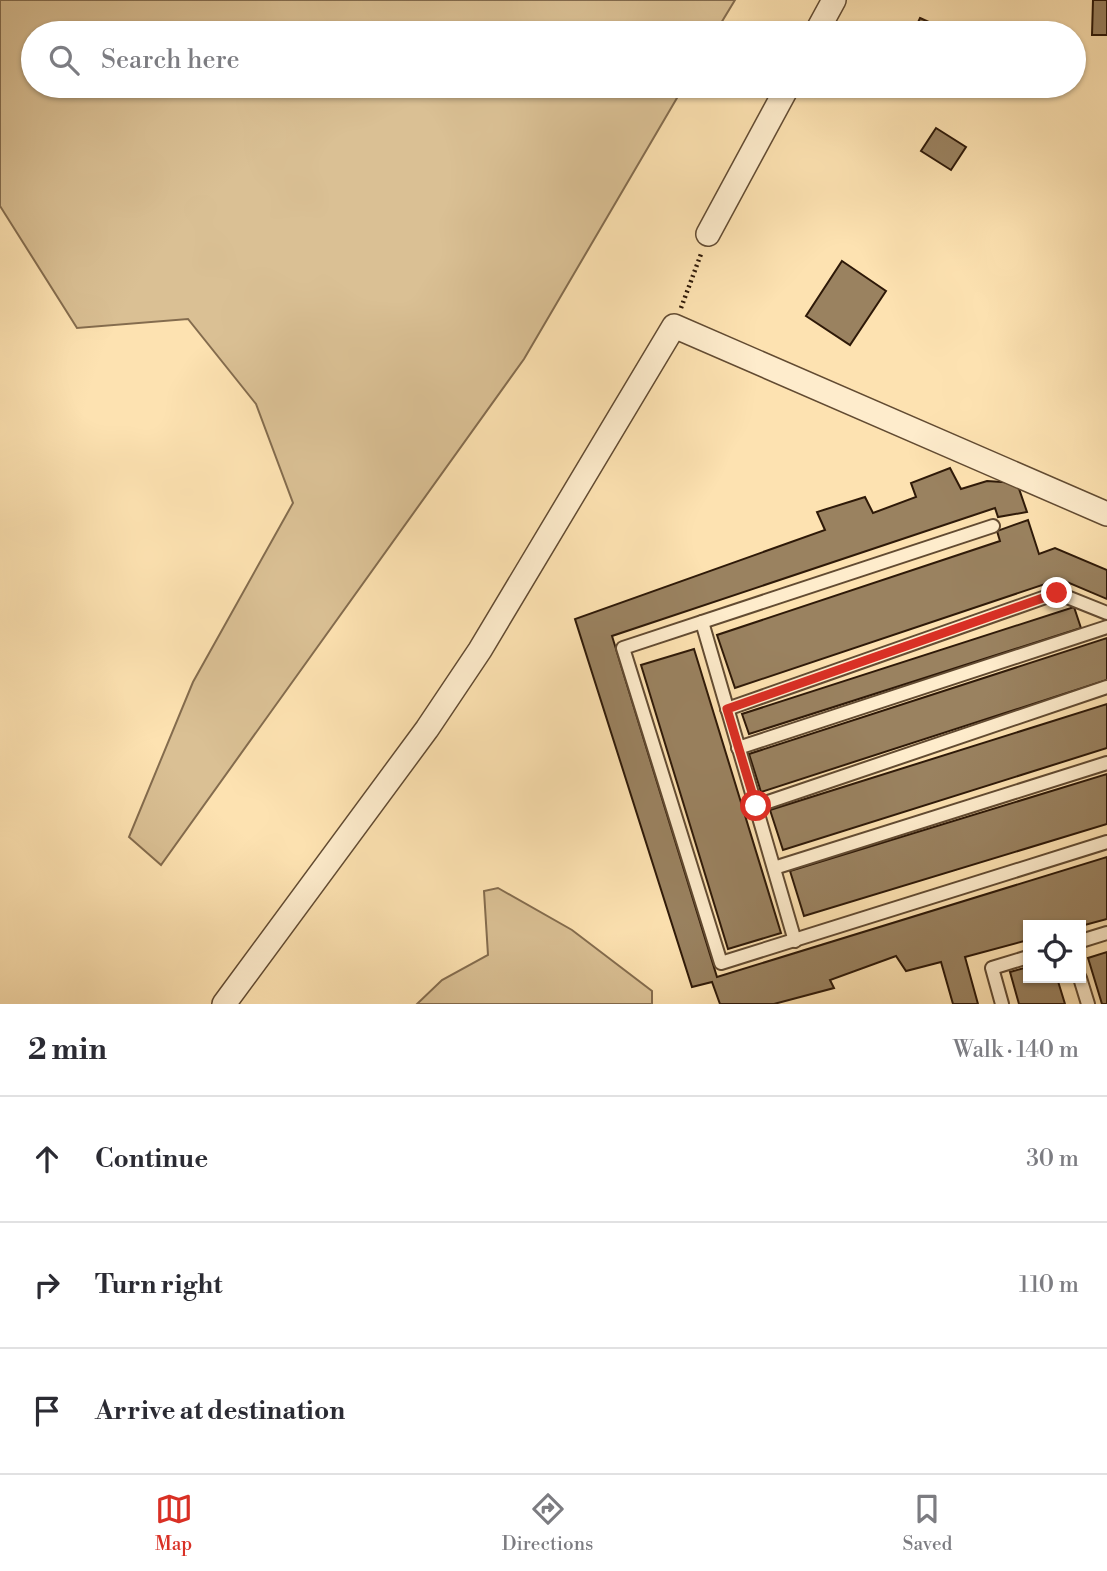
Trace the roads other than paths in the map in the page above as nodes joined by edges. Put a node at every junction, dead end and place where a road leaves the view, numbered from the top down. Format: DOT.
graph roads {
  1 [pos="834,0"];
  2 [pos="823,21"];
  3 [pos="782,98"];
  4 [pos="708,234"];
  5 [pos="1107,514"];
  6 [pos="993,526"];
  7 [pos="1107,613"];
  8 [pos="702,622"];
  9 [pos="1107,627"];
  10 [pos="1107,687"];
  11 [pos="727,709"];
  12 [pos="738,748"];
  13 [pos="1107,764"];
  14 [pos="756,806"];
  15 [pos="1107,842"];
  16 [pos="774,868"];
  17 [pos="1107,933"];
  18 [pos="1086,939"];
  19 [pos="795,941"];
  20 [pos="1023,959"];
  21 [pos="1082,983"];
  22 [pos="224,1004"];
  23 [pos="1002,1004"];
  24 [pos="1088,1004"];
  1 -- 2 [label="street"];
  3 -- 4 [label="street"];
  5 -- 22 [label="street"];
  6 -- 8 [label="lane"];
  7 -- 11 [label="lane"];
  8 -- 11 [label="lane"];
  8 -- 19 [label="lane"];
  9 -- 12 [label="lane"];
  10 -- 14 [label="lane"];
  11 -- 12 [label="lane"];
  12 -- 14 [label="lane"];
  13 -- 16 [label="lane"];
  14 -- 16 [label="lane"];
  15 -- 19 [label="lane"];
  16 -- 19 [label="lane"];
  17 -- 18 [label="lane"];
  20 -- 23 [label="lane"];
  21 -- 24 [label="lane"];
}
